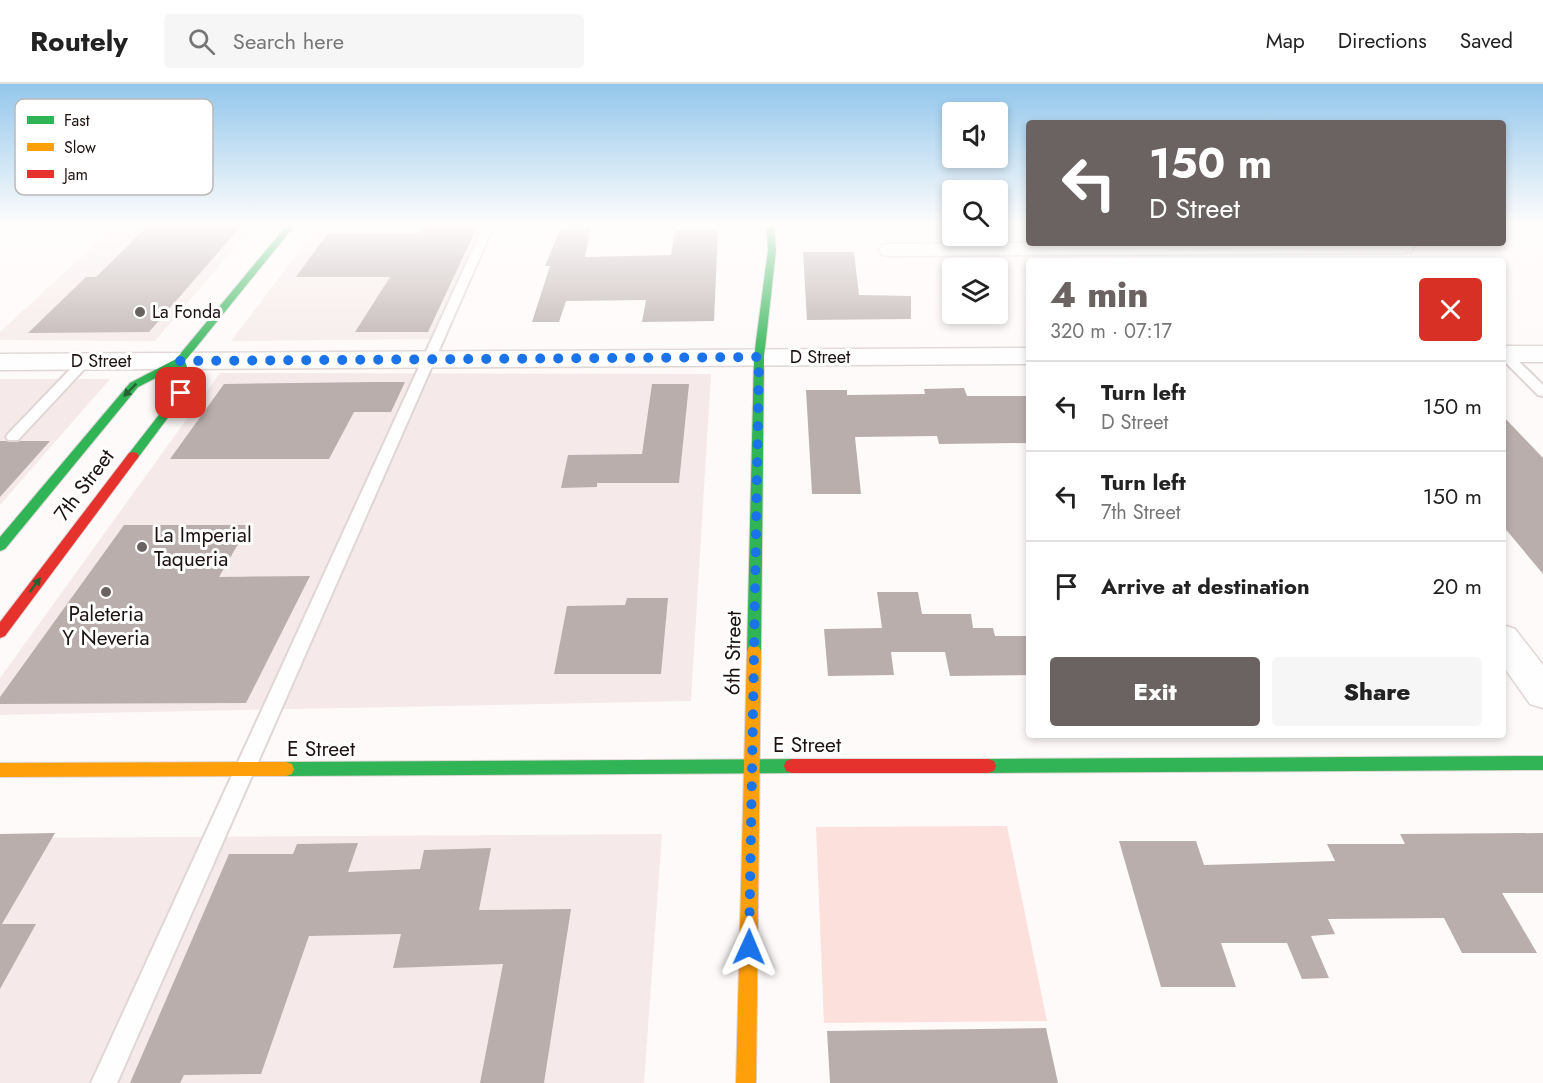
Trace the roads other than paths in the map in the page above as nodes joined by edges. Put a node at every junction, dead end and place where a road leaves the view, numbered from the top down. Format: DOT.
graph roads {
  1 [pos="253,272"];
  2 [pos="468,272"];
  3 [pos="769,272"];
  4 [pos="1506,354"];
  5 [pos="1543,354"];
  6 [pos="1026,356"];
  7 [pos="759,357"];
  8 [pos="1506,357"];
  9 [pos="429,360"];
  10 [pos="85,361"];
  11 [pos="180,361"];
  12 [pos="0,362"];
  13 [pos="1543,392"];
  14 [pos="13,438"];
  15 [pos="0,546"];
  16 [pos="0,632"];
  17 [pos="1506,643"];
  18 [pos="1543,693"];
  19 [pos="1543,763"];
  20 [pos="753,766"];
  21 [pos="0,770"];
  22 [pos="243,770"];
  23 [pos="104,1083"];
  24 [pos="746,1083"];
  1 -- 11 [label="street, 7th Street"];
  2 -- 9 [label="lane"];
  3 -- 7 [label="street, 6th Street"];
  4 -- 5 [label="street"];
  6 -- 7 [label="street, D Street"];
  7 -- 9 [label="street, D Street"];
  7 -- 20 [label="street, 6th Street"];
  8 -- 13 [label="lane"];
  9 -- 11 [label="street, D Street"];
  9 -- 22 [label="lane"];
  10 -- 11 [label="street, D Street"];
  10 -- 12 [label="street, D Street"];
  10 -- 14 [label="lane"];
  11 -- 15 [label="street, 7th Street, one-way"];
  16 -- 11 [label="street, 7th Street, one-way"];
  17 -- 18 [label="street"];
  19 -- 20 [label="street, E Street"];
  20 -- 22 [label="street, E Street"];
  20 -- 24 [label="street, 6th Street"];
  21 -- 22 [label="street, E Street"];
  22 -- 23 [label="lane"];
}
